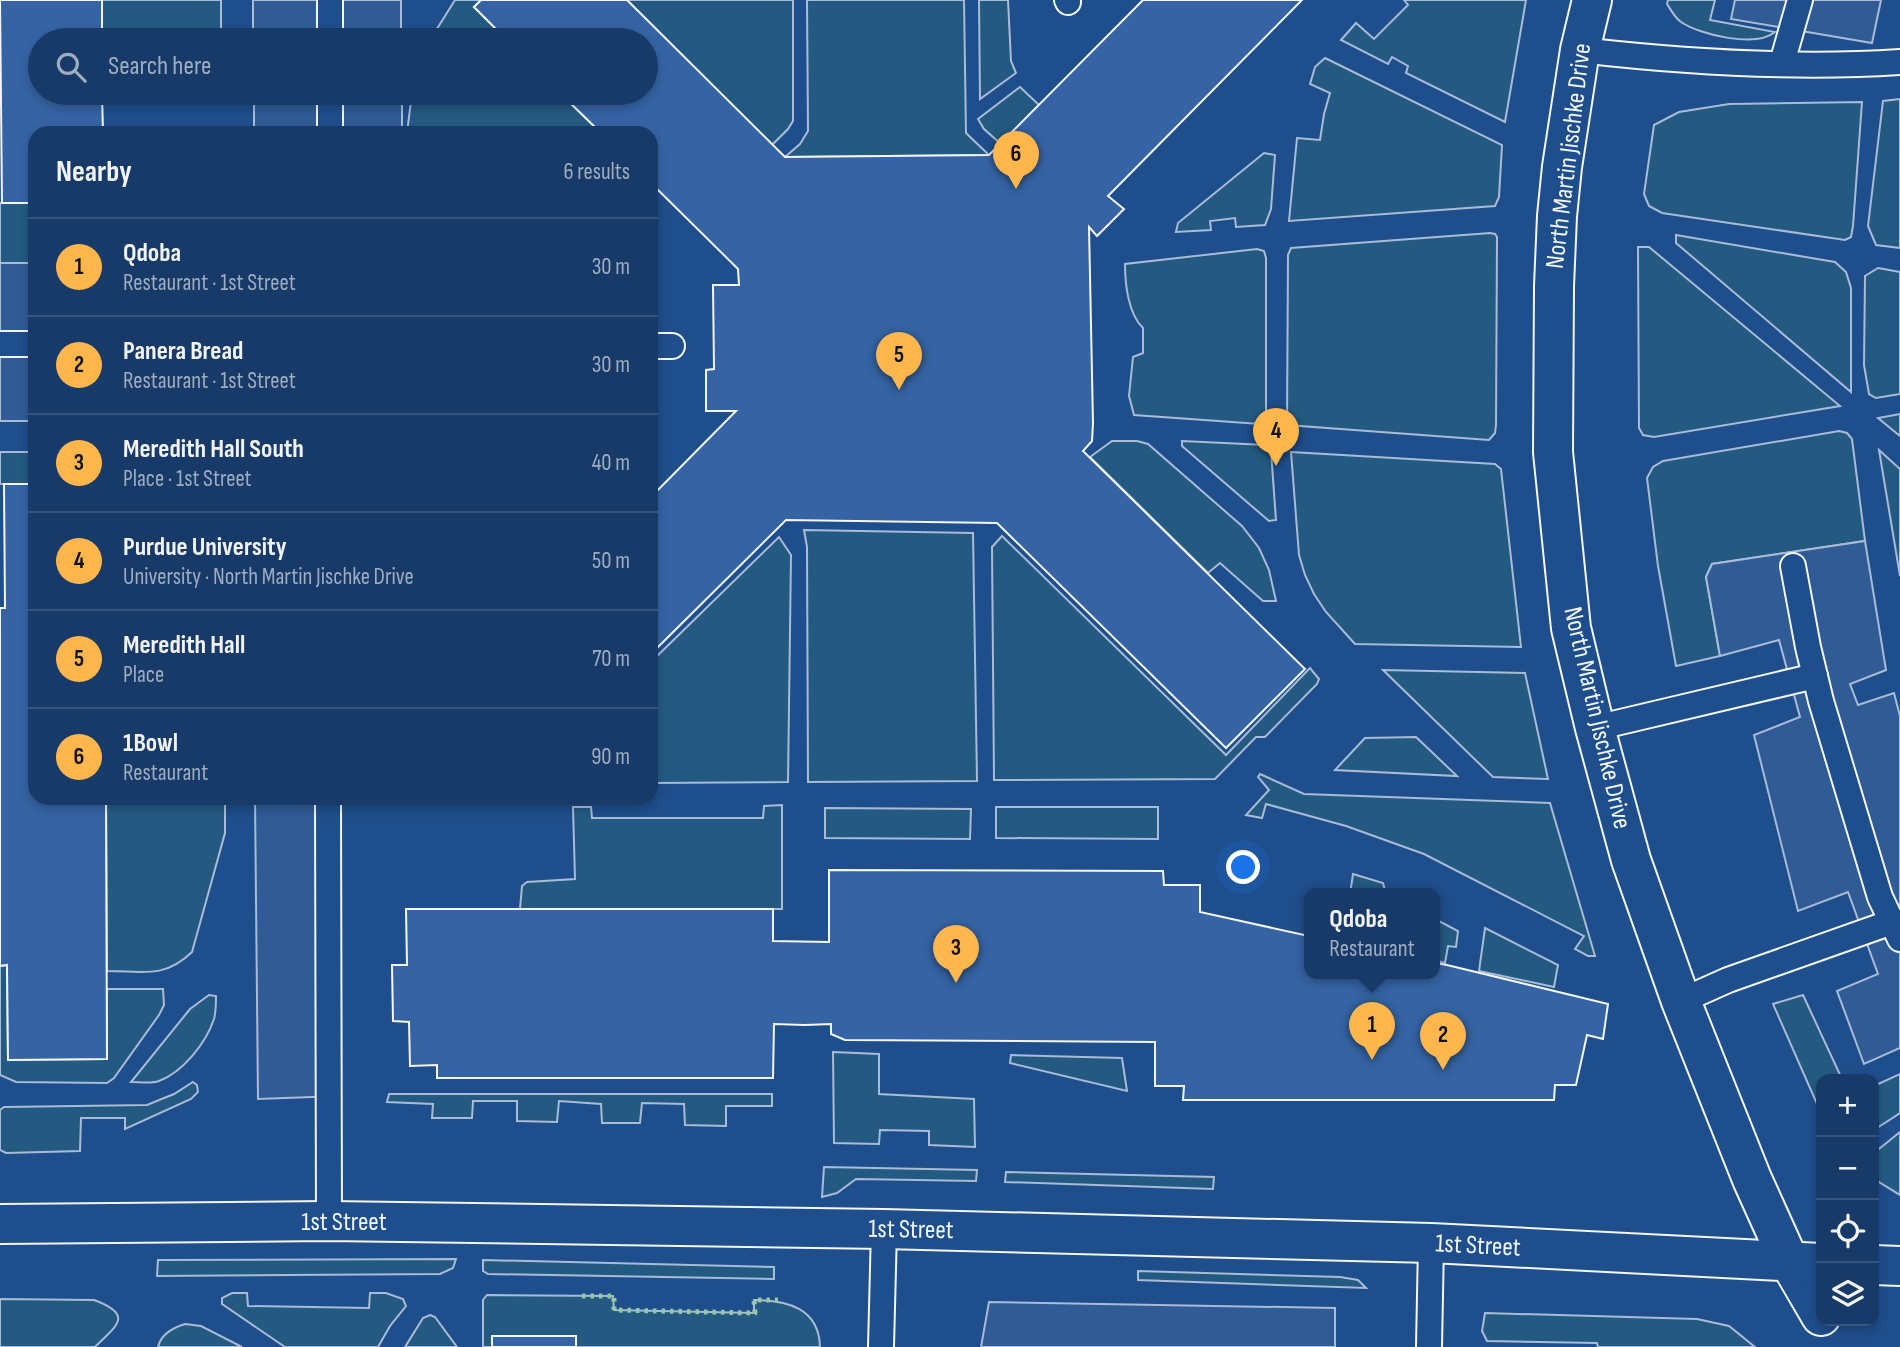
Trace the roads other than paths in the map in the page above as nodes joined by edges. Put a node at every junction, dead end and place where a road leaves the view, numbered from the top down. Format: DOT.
graph roads {
  1 [pos="330,0"];
  2 [pos="1592,0"];
  3 [pos="1800,0"];
  4 [pos="330,28"];
  5 [pos="1580,50"];
  6 [pos="1900,62"];
  7 [pos="1782,64"];
  8 [pos="330,105"];
  9 [pos="330,126"];
  10 [pos="0,344"];
  11 [pos="28,344"];
  12 [pos="1793,566"];
  13 [pos="1815,677"];
  14 [pos="1595,728"];
  15 [pos="328,805"];
  16 [pos="1896,930"];
  17 [pos="1681,1001"];
  18 [pos="329,1221"];
  19 [pos="0,1224"];
  20 [pos="884,1229"];
  21 [pos="1432,1243"];
  22 [pos="1805,1262"];
  23 [pos="1879,1265"];
  24 [pos="1900,1266"];
  25 [pos="1816,1299"];
  26 [pos="1826,1326"];
  27 [pos="881,1347"];
  28 [pos="1429,1347"];
  29 [pos="1832,1347"];
  1 -- 4 [label="lane"];
  2 -- 5 [label="street, North Martin Jischke Drive"];
  3 -- 7 [label="lane"];
  5 -- 7 [label="lane"];
  5 -- 14 [label="street, North Martin Jischke Drive"];
  6 -- 7 [label="lane"];
  8 -- 9 [label="lane"];
  10 -- 11 [label="lane"];
  12 -- 13 [label="lane"];
  13 -- 14 [label="lane"];
  13 -- 16 [label="lane"];
  14 -- 17 [label="street, North Martin Jischke Drive"];
  15 -- 18 [label="lane"];
  16 -- 17 [label="lane"];
  17 -- 22 [label="street, North Martin Jischke Drive"];
  18 -- 19 [label="street, 1st Street"];
  18 -- 20 [label="street, 1st Street"];
  20 -- 21 [label="street, 1st Street"];
  20 -- 27 [label="lane"];
  21 -- 22 [label="street, 1st Street"];
  21 -- 28 [label="lane"];
  22 -- 25 [label="street, North Martin Jischke Drive"];
  23 -- 24 [label="street"];
  26 -- 29 [label="street"];
}
